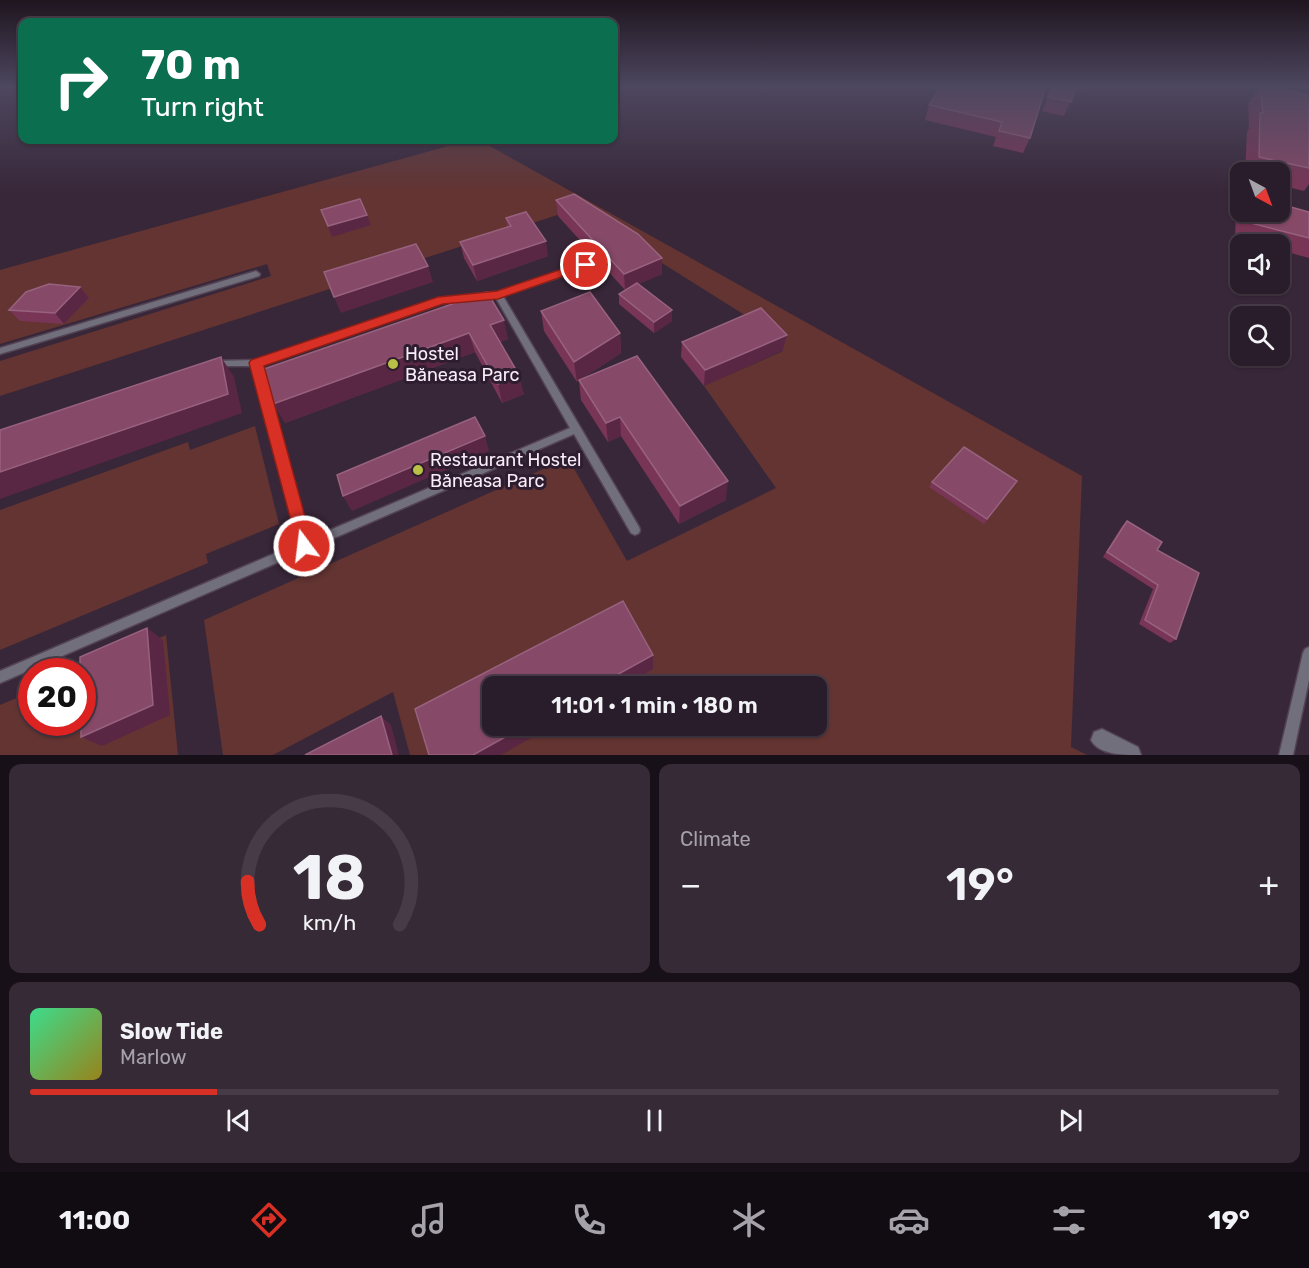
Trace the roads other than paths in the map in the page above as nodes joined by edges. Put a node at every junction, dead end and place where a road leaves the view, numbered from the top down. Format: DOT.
graph roads {
  1 [pos="586,265"];
  2 [pos="256,274"];
  3 [pos="498,295"];
  4 [pos="0,351"];
  5 [pos="205,363"];
  6 [pos="256,363"];
  7 [pos="577,429"];
  8 [pos="635,530"];
  9 [pos="304,546"];
  10 [pos="1309,653"];
  11 [pos="0,677"];
  12 [pos="1102,740"];
  13 [pos="1130,755"];
  14 [pos="1286,755"];
  1 -- 3 [label="lane"];
  2 -- 4 [label="lane"];
  3 -- 6 [label="lane"];
  3 -- 7 [label="lane"];
  5 -- 6 [label="lane"];
  6 -- 9 [label="lane"];
  7 -- 8 [label="lane"];
  7 -- 9 [label="lane"];
  9 -- 11 [label="lane"];
  10 -- 14 [label="lane"];
  12 -- 13 [label="street"];
}
